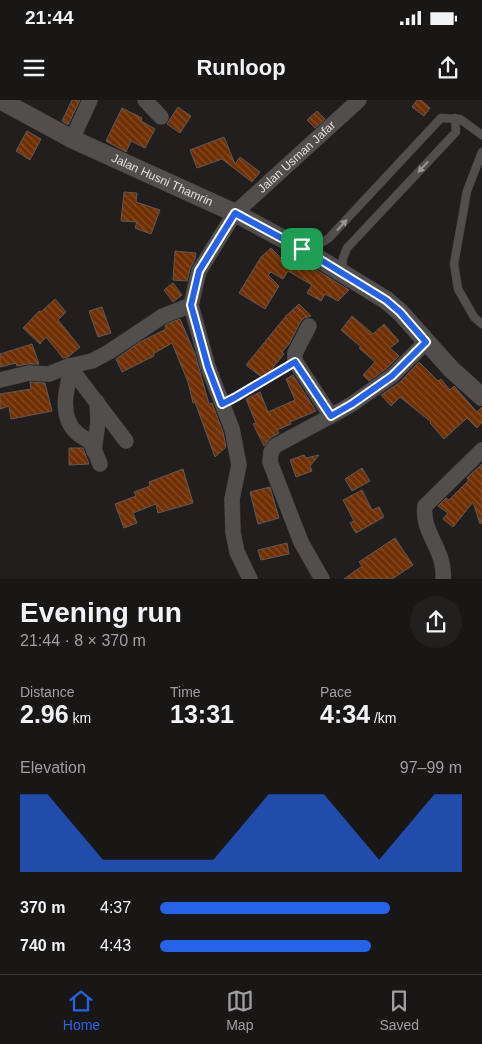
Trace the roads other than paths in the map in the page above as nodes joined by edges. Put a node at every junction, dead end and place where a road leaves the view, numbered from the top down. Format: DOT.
graph roads {
  1 [pos="0,100"];
  2 [pos="90,100"];
  3 [pos="145,100"];
  4 [pos="359,100"];
  5 [pos="161,117"];
  6 [pos="455,118"];
  7 [pos="482,134"];
  8 [pos="72,139"];
  9 [pos="482,152"];
  10 [pos="235,213"];
  11 [pos="302,249"];
  12 [pos="342,272"];
  13 [pos="191,305"];
  14 [pos="482,324"];
  15 [pos="309,326"];
  16 [pos="426,342"];
  17 [pos="70,368"];
  18 [pos="0,380"];
  19 [pos="482,397"];
  20 [pos="97,402"];
  21 [pos="331,416"];
  22 [pos="126,441"];
  23 [pos="482,452"];
  24 [pos="250,579"];
  25 [pos="322,579"];
  26 [pos="442,579"];
  1 -- 8 [label="street, Jalan Husni Thamrin"];
  2 -- 8 [label="street"];
  3 -- 5 [label="street"];
  4 -- 10 [label="street, Jalan Usman Jafar"];
  6 -- 7 [label="lane"];
  11 -- 6 [label="lane, one-way"];
  6 -- 12 [label="lane, one-way"];
  8 -- 10 [label="street, Jalan Husni Thamrin"];
  9 -- 14 [label="lane"];
  10 -- 11 [label="street, Jalan Husni Thamrin"];
  10 -- 13 [label="street, Jalan Usman Jafar"];
  11 -- 12 [label="street, Jalan Husni Thamrin"];
  12 -- 16 [label="street, Jalan Husni Thamrin"];
  13 -- 17 [label="street"];
  13 -- 24 [label="street"];
  15 -- 21 [label="street"];
  16 -- 19 [label="street, Jalan Husni Thamrin"];
  16 -- 21 [label="street"];
  17 -- 18 [label="street"];
  17 -- 20 [label="street"];
  17 -- 20 [label="street"];
  20 -- 22 [label="street"];
  21 -- 25 [label="street"];
  23 -- 26 [label="street"];
}
